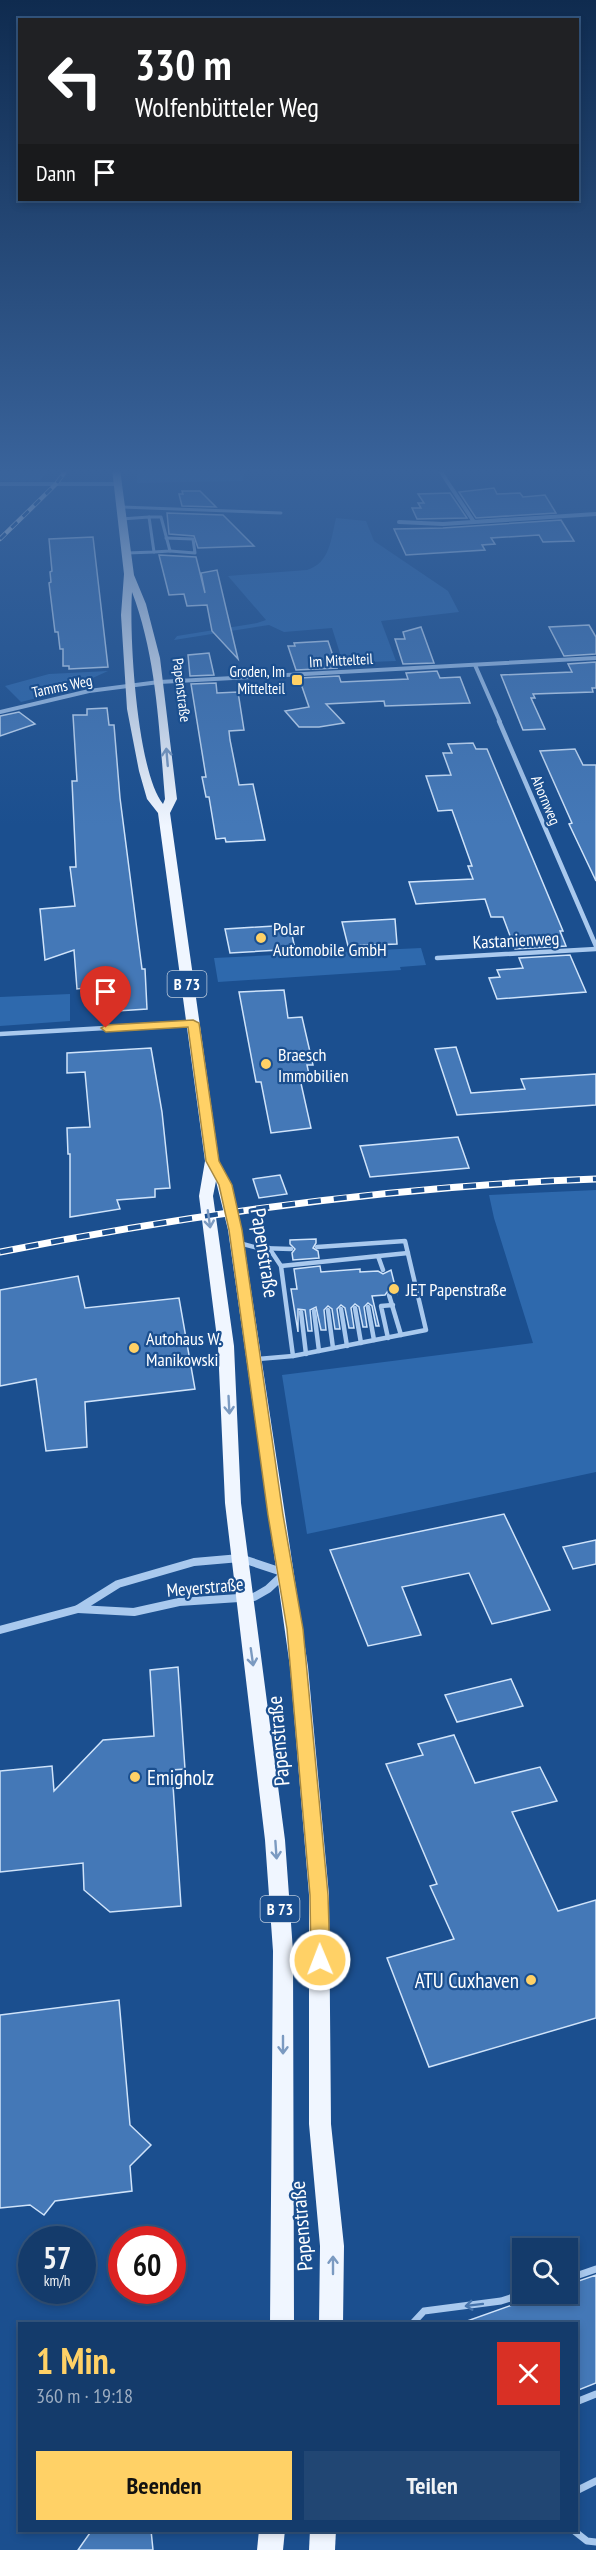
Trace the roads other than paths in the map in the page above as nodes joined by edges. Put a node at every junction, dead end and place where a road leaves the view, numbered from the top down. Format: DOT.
graph roads {
  1 [pos="128,588"];
  2 [pos="134,588"];
  3 [pos="596,658"];
  4 [pos="475,664"];
  5 [pos="159,682"];
  6 [pos="129,686"];
  7 [pos="0,712"];
  8 [pos="164,813"];
  9 [pos="596,948"];
  10 [pos="438,958"];
  11 [pos="193,1023"];
  12 [pos="0,1034"];
  13 [pos="213,1161"];
  14 [pos="237,1243"];
  15 [pos="317,1247"];
  16 [pos="269,1248"];
  17 [pos="291,1249"];
  18 [pos="408,1253"];
  19 [pos="378,1256"];
  20 [pos="281,1266"];
  21 [pos="383,1270"];
  22 [pos="389,1295"];
  23 [pos="393,1305"];
  24 [pos="368,1307"];
  25 [pos="355,1308"];
  26 [pos="341,1309"];
  27 [pos="328,1310"];
  28 [pos="314,1311"];
  29 [pos="301,1312"];
  30 [pos="401,1335"];
  31 [pos="388,1338"];
  32 [pos="374,1340"];
  33 [pos="361,1343"];
  34 [pos="347,1346"];
  35 [pos="333,1348"];
  36 [pos="319,1351"];
  37 [pos="306,1354"];
  38 [pos="293,1356"];
  39 [pos="255,1359"];
  40 [pos="240,1558"];
  41 [pos="285,1573"];
  42 [pos="244,1599"];
  43 [pos="78,1609"];
  44 [pos="0,1630"];
  45 [pos="596,2269"];
  46 [pos="578,2275"];
  47 [pos="512,2298"];
  48 [pos="282,2322"];
  49 [pos="331,2322"];
  50 [pos="414,2322"];
  51 [pos="596,2394"];
  52 [pos="578,2401"];
  53 [pos="596,2481"];
  54 [pos="578,2490"];
  55 [pos="272,2532"];
  56 [pos="323,2532"];
  57 [pos="576,2532"];
  58 [pos="596,2542"];
  59 [pos="270,2550"];
  60 [pos="322,2550"];
  1 -- 6 [label="main road, Papenstraße / B 73"];
  2 -- 5 [label="main road, Papenstraße / B 73"];
  3 -- 4 [label="street, Im Mittelteil"];
  4 -- 5 [label="street, Im Mittelteil"];
  4 -- 9 [label="street, Ahornweg"];
  5 -- 6 [label="street, Im Mittelteil"];
  8 -- 5 [label="main road, Papenstraße / B 73, one-way"];
  6 -- 7 [label="street, Tamms Weg"];
  6 -- 8 [label="main road, Papenstraße / B 73"];
  8 -- 11 [label="main road, Papenstraße / B 73"];
  9 -- 10 [label="street, Kastanienweg"];
  11 -- 12 [label="street"];
  11 -- 13 [label="main road, Papenstraße / B 73"];
  13 -- 14 [label="main road, Papenstraße / B 73"];
  13 -- 40 [label="main road, Papenstraße / B 73, one-way"];
  14 -- 16 [label="lane"];
  14 -- 39 [label="main road, Papenstraße / B 73"];
  15 -- 18 [label="lane"];
  16 -- 17 [label="lane"];
  16 -- 20 [label="lane"];
  18 -- 19 [label="lane"];
  18 -- 30 [label="lane"];
  19 -- 20 [label="lane"];
  19 -- 21 [label="lane"];
  20 -- 38 [label="lane"];
  22 -- 23 [label="lane"];
  23 -- 30 [label="lane"];
  23 -- 31 [label="lane"];
  24 -- 32 [label="lane"];
  25 -- 33 [label="lane"];
  26 -- 34 [label="lane"];
  27 -- 35 [label="lane"];
  28 -- 36 [label="lane"];
  29 -- 37 [label="lane"];
  30 -- 31 [label="lane"];
  31 -- 32 [label="lane"];
  32 -- 33 [label="lane"];
  33 -- 34 [label="lane"];
  34 -- 35 [label="lane"];
  35 -- 36 [label="lane"];
  36 -- 37 [label="lane"];
  37 -- 38 [label="lane"];
  38 -- 39 [label="lane"];
  39 -- 41 [label="main road, Papenstraße / B 73"];
  40 -- 41 [label="street, Meyerstraße"];
  40 -- 42 [label="main road, Papenstraße / B 73"];
  40 -- 43 [label="street, Meyerstraße"];
  41 -- 42 [label="street, Meyerstraße"];
  49 -- 41 [label="main road, Papenstraße / B 73, one-way"];
  42 -- 43 [label="street, Meyerstraße"];
  42 -- 48 [label="main road, Papenstraße / B 73, one-way"];
  43 -- 44 [label="street, Meyerstraße"];
  45 -- 46 [label="lane"];
  47 -- 50 [label="lane, one-way"];
  51 -- 52 [label="lane"];
  53 -- 54 [label="lane"];
  55 -- 59 [label="main road"];
  56 -- 60 [label="main road"];
  57 -- 58 [label="lane"];
}
